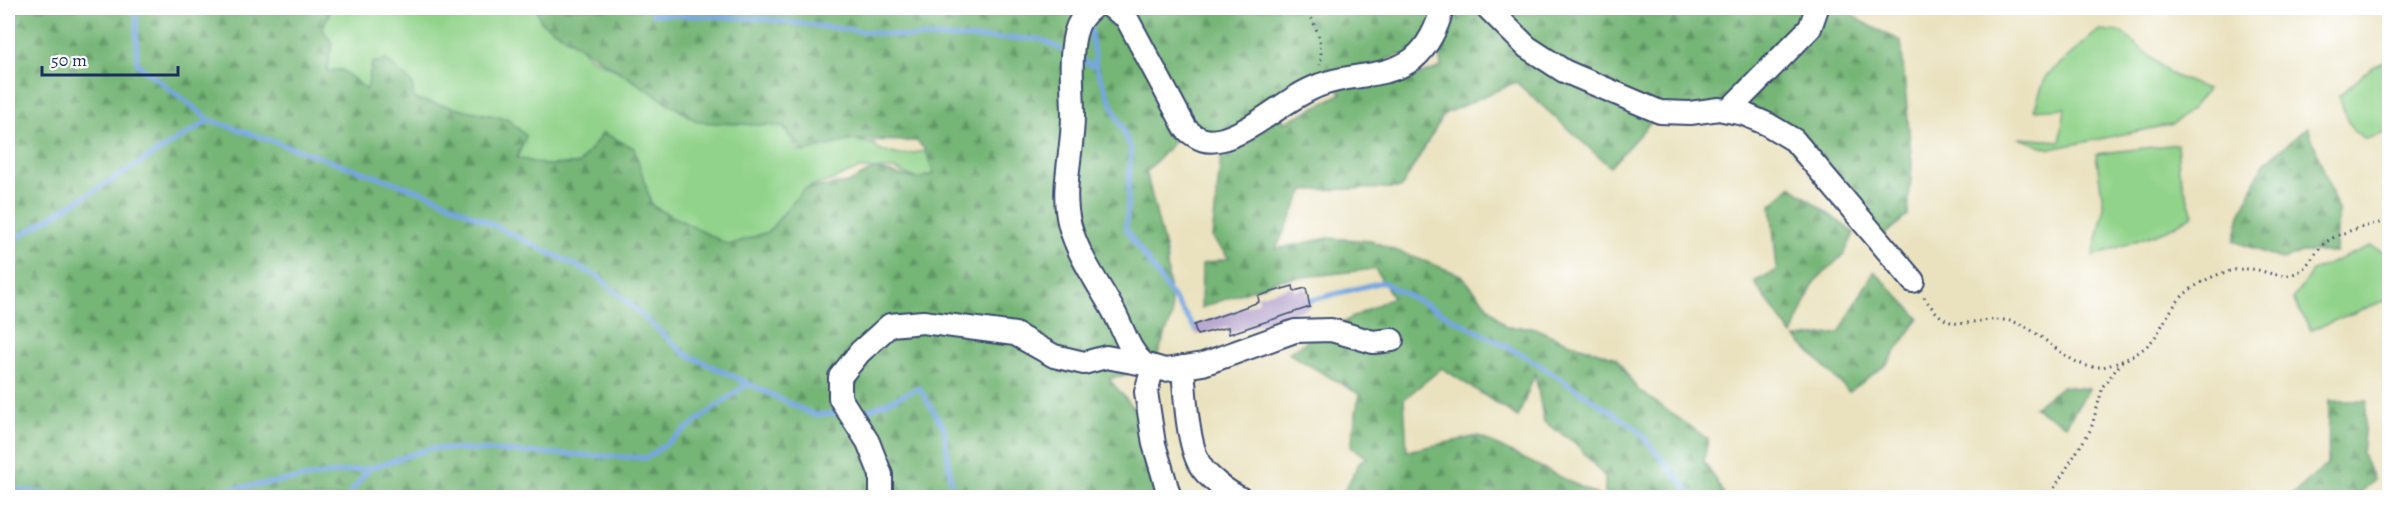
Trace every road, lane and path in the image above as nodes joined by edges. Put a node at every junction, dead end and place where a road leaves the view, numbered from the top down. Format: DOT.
graph roads {
  1 [pos="1092,8"];
  2 [pos="1112,8"];
  3 [pos="1305,8"];
  4 [pos="1442,8"];
  5 [pos="1488,8"];
  6 [pos="1817,8"];
  7 [pos="1316,87"];
  8 [pos="1728,111"];
  9 [pos="2390,220"];
  10 [pos="2382,222"];
  11 [pos="2390,225"];
  12 [pos="1913,281"];
  13 [pos="1392,340"];
  14 [pos="2123,361"];
  15 [pos="1148,365"];
  16 [pos="1183,367"];
  17 [pos="880,498"];
  18 [pos="1170,498"];
  19 [pos="1240,498"];
  20 [pos="2048,498"];
  1 -- 15 [label="street"];
  2 -- 7 [label="street"];
  3 -- 7 [label="path"];
  4 -- 7 [label="street"];
  5 -- 8 [label="street"];
  6 -- 8 [label="street"];
  8 -- 12 [label="street"];
  9 -- 10 [label="path"];
  10 -- 11 [label="path"];
  10 -- 14 [label="path"];
  12 -- 14 [label="path"];
  13 -- 16 [label="street"];
  14 -- 20 [label="path"];
  15 -- 16 [label="street"];
  15 -- 17 [label="street"];
  15 -- 18 [label="street"];
  16 -- 19 [label="street"];
}
